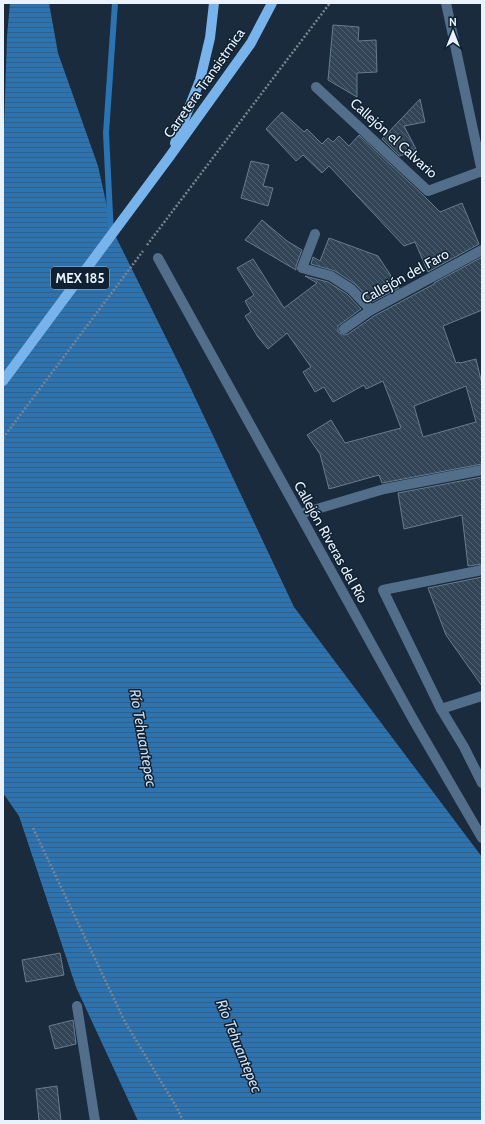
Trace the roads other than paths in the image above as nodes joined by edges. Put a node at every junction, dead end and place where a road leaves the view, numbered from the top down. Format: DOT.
graph roads {
  1 [pos="214,3"];
  2 [pos="272,3"];
  3 [pos="446,3"];
  4 [pos="316,87"];
  5 [pos="170,156"];
  6 [pos="482,172"];
  7 [pos="316,234"];
  8 [pos="482,250"];
  9 [pos="158,258"];
  10 [pos="371,310"];
  11 [pos="344,329"];
  12 [pos="3,381"];
  13 [pos="482,470"];
  14 [pos="300,514"];
  15 [pos="482,570"];
  16 [pos="482,696"];
  17 [pos="441,709"];
  18 [pos="482,783"];
  19 [pos="482,838"];
  20 [pos="77,1006"];
  21 [pos="94,1121"];
  1 -- 5 [label="main road, Carretera Transistmica / MEX 185"];
  2 -- 5 [label="main road, Carretera Transistmica / MEX 185"];
  3 -- 6 [label="street"];
  4 -- 6 [label="street, Callejón el Calvario"];
  5 -- 12 [label="main road, Carretera Transistmica / MEX 185"];
  7 -- 10 [label="street"];
  8 -- 10 [label="street, Callejón del Faro"];
  9 -- 14 [label="street, Callejón Riveras del Río"];
  10 -- 11 [label="street, Callejón del Faro"];
  13 -- 14 [label="street"];
  14 -- 19 [label="street, Callejón Riveras del Río"];
  15 -- 17 [label="street"];
  16 -- 17 [label="street"];
  17 -- 18 [label="street"];
  20 -- 21 [label="street"];
}
